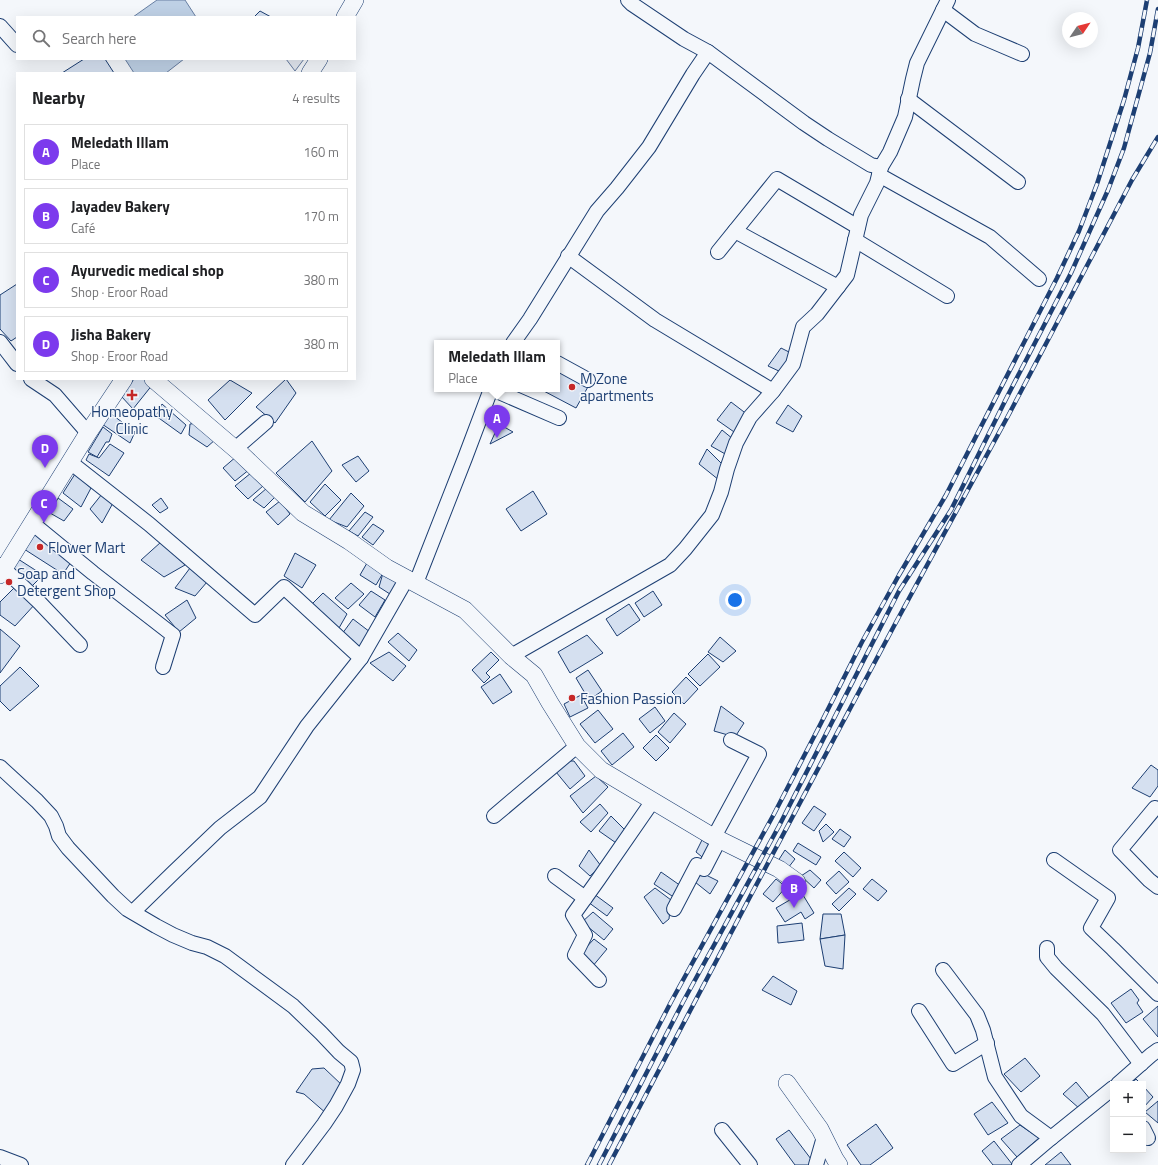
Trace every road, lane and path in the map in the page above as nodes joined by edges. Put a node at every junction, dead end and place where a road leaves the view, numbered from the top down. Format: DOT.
graph roads {
  1 [pos="355,0"];
  2 [pos="628,0"];
  3 [pos="945,5"];
  4 [pos="346,16"];
  5 [pos="0,26"];
  6 [pos="16,44"];
  7 [pos="708,52"];
  8 [pos="1022,54"];
  9 [pos="318,60"];
  10 [pos="311,72"];
  11 [pos="908,99"];
  12 [pos="880,171"];
  13 [pos="1018,182"];
  14 [pos="735,231"];
  15 [pos="857,233"];
  16 [pos="718,252"];
  17 [pos="568,256"];
  18 [pos="1039,279"];
  19 [pos="838,287"];
  20 [pos="947,296"];
  21 [pos="517,340"];
  22 [pos="0,342"];
  23 [pos="16,363"];
  24 [pos="560,365"];
  25 [pos="32,380"];
  26 [pos="123,380"];
  27 [pos="154,380"];
  28 [pos="588,380"];
  29 [pos="773,391"];
  30 [pos="490,392"];
  31 [pos="498,392"];
  32 [pos="559,418"];
  33 [pos="266,422"];
  34 [pos="88,433"];
  35 [pos="235,449"];
  36 [pos="70,462"];
  37 [pos="32,524"];
  38 [pos="1,569"];
  39 [pos="412,581"];
  40 [pos="80,645"];
  41 [pos="510,656"];
  42 [pos="361,658"];
  43 [pos="163,667"];
  44 [pos="731,740"];
  45 [pos="577,746"];
  46 [pos="0,767"];
  47 [pos="652,802"];
  48 [pos="1155,808"];
  49 [pos="494,816"];
  50 [pos="716,838"];
  51 [pos="1054,860"];
  52 [pos="555,876"];
  53 [pos="796,882"];
  54 [pos="1158,887"];
  55 [pos="586,898"];
  56 [pos="674,908"];
  57 [pos="133,912"];
  58 [pos="1047,948"];
  59 [pos="943,970"];
  60 [pos="599,980"];
  61 [pos="1158,994"];
  62 [pos="919,1011"];
  63 [pos="986,1043"];
  64 [pos="1158,1050"];
  65 [pos="1141,1064"];
  66 [pos="1123,1081"];
  67 [pos="787,1084"];
  68 [pos="1110,1092"];
  69 [pos="722,1130"];
  70 [pos="824,1137"];
  71 [pos="1051,1138"];
  72 [pos="0,1157"];
  73 [pos="21,1165"];
  74 [pos="293,1165"];
  75 [pos="750,1165"];
  76 [pos="816,1165"];
  77 [pos="839,1165"];
  78 [pos="1019,1165"];
  1 -- 4 [label="main road"];
  2 -- 7 [label="street"];
  3 -- 8 [label="street"];
  3 -- 11 [label="street"];
  5 -- 6 [label="street"];
  7 -- 12 [label="street"];
  7 -- 17 [label="street"];
  9 -- 10 [label="main road"];
  11 -- 12 [label="street"];
  11 -- 13 [label="street"];
  12 -- 15 [label="street"];
  12 -- 18 [label="street"];
  14 -- 15 [label="street"];
  14 -- 16 [label="street"];
  14 -- 19 [label="street"];
  15 -- 19 [label="street"];
  15 -- 20 [label="street"];
  17 -- 21 [label="street"];
  17 -- 29 [label="street"];
  19 -- 29 [label="street"];
  22 -- 23 [label="street"];
  24 -- 28 [label="street"];
  25 -- 34 [label="street"];
  26 -- 34 [label="main road"];
  27 -- 35 [label="main road"];
  29 -- 41 [label="street"];
  30 -- 39 [label="street"];
  31 -- 32 [label="street"];
  33 -- 35 [label="street"];
  34 -- 36 [label="main road"];
  35 -- 39 [label="main road"];
  36 -- 37 [label="main road"];
  36 -- 42 [label="street"];
  37 -- 38 [label="main road"];
  37 -- 43 [label="street"];
  38 -- 40 [label="street"];
  39 -- 41 [label="main road"];
  39 -- 42 [label="street"];
  41 -- 45 [label="main road"];
  42 -- 57 [label="street"];
  44 -- 50 [label="street"];
  45 -- 47 [label="main road"];
  45 -- 49 [label="street"];
  46 -- 57 [label="street"];
  47 -- 50 [label="main road"];
  47 -- 55 [label="street"];
  48 -- 54 [label="street"];
  50 -- 53 [label="main road"];
  50 -- 56 [label="street"];
  51 -- 61 [label="street"];
  52 -- 55 [label="street"];
  55 -- 60 [label="street"];
  57 -- 74 [label="street"];
  58 -- 65 [label="street"];
  59 -- 63 [label="street"];
  62 -- 63 [label="street"];
  63 -- 71 [label="street"];
  64 -- 65 [label="street"];
  65 -- 66 [label="street"];
  67 -- 70 [label="main road"];
  68 -- 71 [label="street"];
  69 -- 75 [label="street"];
  70 -- 76 [label="street"];
  70 -- 77 [label="main road"];
  71 -- 78 [label="street"];
  72 -- 73 [label="street"];
}
